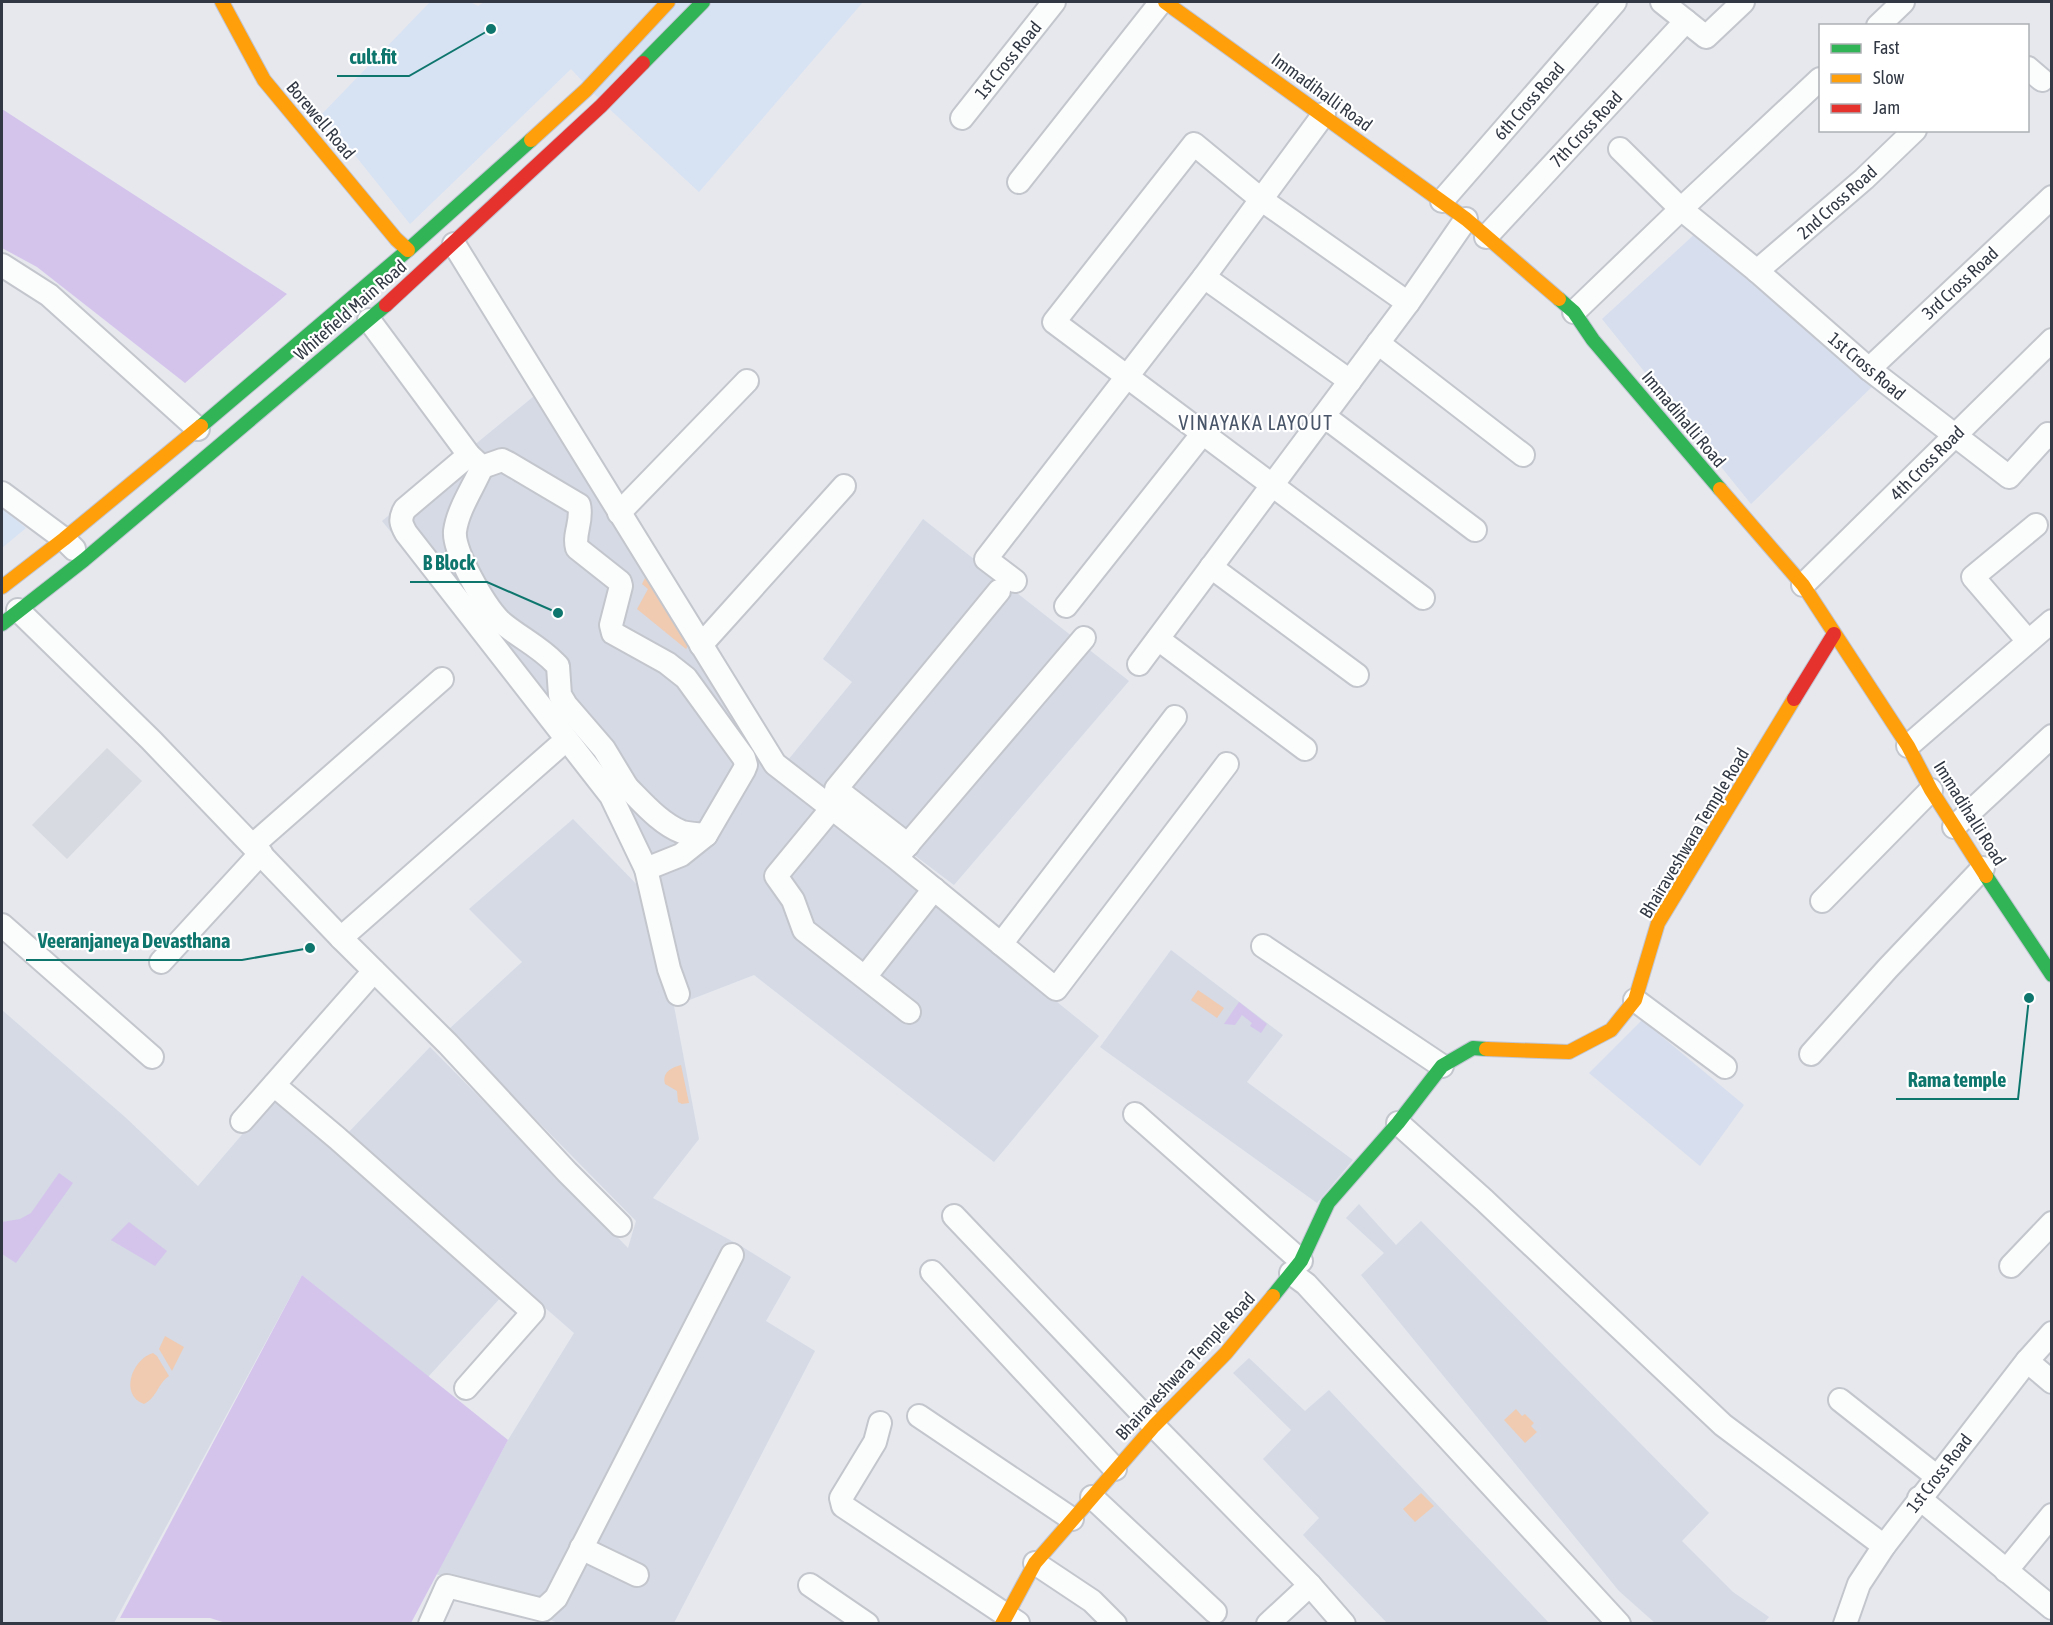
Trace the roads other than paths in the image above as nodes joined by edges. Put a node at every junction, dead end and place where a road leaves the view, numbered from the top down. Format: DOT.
graph roads {
  1 [pos="222,2"];
  2 [pos="668,2"];
  3 [pos="703,2"];
  4 [pos="1054,2"];
  5 [pos="1163,2"];
  6 [pos="1615,2"];
  7 [pos="1662,2"];
  8 [pos="1743,2"];
  9 [pos="1903,2"];
  10 [pos="1686,21"];
  11 [pos="1880,24"];
  12 [pos="1819,80"];
  13 [pos="586,90"];
  14 [pos="601,106"];
  15 [pos="1324,114"];
  16 [pos="962,118"];
  17 [pos="1912,132"];
  18 [pos="1620,149"];
  19 [pos="1019,182"];
  20 [pos="2052,197"];
  21 [pos="1262,200"];
  22 [pos="1442,201"];
  23 [pos="1680,209"];
  24 [pos="1466,219"];
  25 [pos="1486,237"];
  26 [pos="454,244"];
  27 [pos="408,250"];
  28 [pos="2,265"];
  29 [pos="1757,271"];
  30 [pos="1204,277"];
  31 [pos="1408,303"];
  32 [pos="1574,312"];
  33 [pos="369,320"];
  34 [pos="2052,340"];
  35 [pos="1378,344"];
  36 [pos="1869,369"];
  37 [pos="1126,375"];
  38 [pos="747,381"];
  39 [pos="1350,381"];
  40 [pos="1324,416"];
  41 [pos="198,429"];
  42 [pos="1203,433"];
  43 [pos="1954,436"];
  44 [pos="2052,438"];
  45 [pos="1523,455"];
  46 [pos="476,461"];
  47 [pos="1272,485"];
  48 [pos="844,486"];
  49 [pos="2,493"];
  50 [pos="619,513"];
  51 [pos="2036,525"];
  52 [pos="1475,530"];
  53 [pos="64,539"];
  54 [pos="84,560"];
  55 [pos="1211,567"];
  56 [pos="1803,585"];
  57 [pos="2,587"];
  58 [pos="1423,598"];
  59 [pos="1066,606"];
  60 [pos="10,617"];
  61 [pos="2052,621"];
  62 [pos="1834,634"];
  63 [pos="1084,638"];
  64 [pos="1158,639"];
  65 [pos="2028,640"];
  66 [pos="701,645"];
  67 [pos="1139,664"];
  68 [pos="1357,675"];
  69 [pos="442,679"];
  70 [pos="1175,717"];
  71 [pos="2052,736"];
  72 [pos="1908,746"];
  73 [pos="558,747"];
  74 [pos="1305,749"];
  75 [pos="1227,764"];
  76 [pos="1931,790"];
  77 [pos="619,792"];
  78 [pos="832,808"];
  79 [pos="1954,827"];
  80 [pos="706,835"];
  81 [pos="257,849"];
  82 [pos="902,852"];
  83 [pos="1983,868"];
  84 [pos="646,869"];
  85 [pos="934,889"];
  86 [pos="1822,901"];
  87 [pos="2,925"];
  88 [pos="341,938"];
  89 [pos="1001,944"];
  90 [pos="1263,946"];
  91 [pos="161,962"];
  92 [pos="374,971"];
  93 [pos="2052,975"];
  94 [pos="865,977"];
  95 [pos="678,994"];
  96 [pos="1635,1000"];
  97 [pos="909,1012"];
  98 [pos="1811,1054"];
  99 [pos="152,1057"];
  100 [pos="1442,1066"];
  101 [pos="1725,1067"];
  102 [pos="274,1085"];
  103 [pos="1135,1114"];
  104 [pos="242,1121"];
  105 [pos="1398,1123"];
  106 [pos="954,1216"];
  107 [pos="2052,1223"];
  108 [pos="620,1225"];
  109 [pos="732,1255"];
  110 [pos="2011,1266"];
  111 [pos="1296,1267"];
  112 [pos="932,1272"];
  113 [pos="2052,1333"];
  114 [pos="2027,1361"];
  115 [pos="2052,1382"];
  116 [pos="466,1388"];
  117 [pos="1840,1401"];
  118 [pos="919,1416"];
  119 [pos="880,1423"];
  120 [pos="1154,1426"];
  121 [pos="1115,1469"];
  122 [pos="1936,1476"];
  123 [pos="1092,1497"];
  124 [pos="1919,1498"];
  125 [pos="2052,1515"];
  126 [pos="1072,1519"];
  127 [pos="1884,1546"];
  128 [pos="581,1548"];
  129 [pos="1035,1563"];
  130 [pos="2006,1570"];
  131 [pos="637,1575"];
  132 [pos="810,1585"];
  133 [pos="1310,1585"];
  134 [pos="2052,1608"];
  135 [pos="1215,1612"];
  136 [pos="1009,1621"];
  137 [pos="430,1623"];
  138 [pos="867,1623"];
  139 [pos="1115,1623"];
  140 [pos="1268,1623"];
  141 [pos="1344,1623"];
  142 [pos="1619,1623"];
  143 [pos="1845,1623"];
  1 -- 27 [label="street, Borewell Road"];
  2 -- 13 [label="street, Whitefield Main Road"];
  3 -- 14 [label="street, Whitefield Main Road"];
  4 -- 16 [label="street, 1st Cross Road"];
  5 -- 15 [label="street, Immadihalli Road"];
  5 -- 19 [label="street"];
  6 -- 22 [label="street, 6th Cross Road"];
  7 -- 10 [label="street"];
  8 -- 10 [label="street"];
  9 -- 11 [label="street"];
  10 -- 25 [label="street, 7th Cross Road"];
  12 -- 23 [label="street"];
  13 -- 14 [label="street"];
  13 -- 27 [label="street, Whitefield Main Road"];
  14 -- 26 [label="street, Whitefield Main Road"];
  15 -- 21 [label="street"];
  15 -- 22 [label="street, Immadihalli Road"];
  17 -- 29 [label="street, 2nd Cross Road"];
  18 -- 23 [label="street, 1st Cross Road"];
  20 -- 36 [label="street, 3rd Cross Road"];
  21 -- 30 [label="street"];
  21 -- 31 [label="street"];
  21 -- 37 [label="street"];
  22 -- 24 [label="street, Immadihalli Road"];
  23 -- 29 [label="street, 1st Cross Road"];
  23 -- 32 [label="street"];
  24 -- 25 [label="street, Immadihalli Road"];
  24 -- 31 [label="street"];
  25 -- 32 [label="street, Immadihalli Road"];
  26 -- 33 [label="street, Whitefield Main Road"];
  26 -- 50 [label="street"];
  27 -- 41 [label="street, Whitefield Main Road"];
  28 -- 41 [label="street"];
  29 -- 36 [label="street, 1st Cross Road"];
  30 -- 37 [label="street"];
  30 -- 39 [label="street"];
  31 -- 35 [label="street"];
  32 -- 56 [label="street, Immadihalli Road"];
  33 -- 46 [label="street"];
  33 -- 54 [label="street, Whitefield Main Road"];
  34 -- 43 [label="street, 4th Cross Road"];
  35 -- 39 [label="street"];
  35 -- 45 [label="street"];
  36 -- 43 [label="street, 1st Cross Road"];
  37 -- 42 [label="street"];
  37 -- 82 [label="street"];
  38 -- 50 [label="street"];
  39 -- 40 [label="street"];
  40 -- 47 [label="street"];
  40 -- 52 [label="street"];
  41 -- 53 [label="street, Whitefield Main Road"];
  42 -- 47 [label="street"];
  42 -- 59 [label="street"];
  43 -- 44 [label="street, 1st Cross Road"];
  43 -- 56 [label="street, 4th Cross Road"];
  46 -- 77 [label="street"];
  46 -- 77 [label="street"];
  46 -- 80 [label="street"];
  47 -- 55 [label="street"];
  47 -- 58 [label="street"];
  48 -- 66 [label="street"];
  49 -- 53 [label="street"];
  50 -- 66 [label="street"];
  51 -- 65 [label="street"];
  53 -- 54 [label="street"];
  53 -- 57 [label="street, Whitefield Main Road"];
  54 -- 60 [label="street, Whitefield Main Road"];
  55 -- 64 [label="street"];
  55 -- 68 [label="street"];
  56 -- 62 [label="street, Immadihalli Road"];
  60 -- 81 [label="street"];
  61 -- 65 [label="street"];
  62 -- 72 [label="street, Immadihalli Road"];
  62 -- 96 [label="street, Bhairaveshwara Temple Road"];
  63 -- 82 [label="street"];
  64 -- 67 [label="street"];
  64 -- 74 [label="street"];
  65 -- 72 [label="street"];
  66 -- 78 [label="street"];
  69 -- 81 [label="street"];
  70 -- 89 [label="street"];
  71 -- 79 [label="street"];
  72 -- 76 [label="street, Immadihalli Road"];
  73 -- 88 [label="street"];
  75 -- 89 [label="street"];
  76 -- 79 [label="street, Immadihalli Road"];
  76 -- 86 [label="street"];
  77 -- 80 [label="street"];
  77 -- 84 [label="street"];
  78 -- 82 [label="street"];
  78 -- 94 [label="street"];
  79 -- 83 [label="street, Immadihalli Road"];
  80 -- 84 [label="street"];
  81 -- 88 [label="street"];
  81 -- 91 [label="street"];
  82 -- 85 [label="street"];
  83 -- 93 [label="street, Immadihalli Road"];
  83 -- 98 [label="street"];
  84 -- 95 [label="street"];
  85 -- 89 [label="street"];
  85 -- 94 [label="street"];
  87 -- 99 [label="street"];
  88 -- 92 [label="street"];
  90 -- 100 [label="street"];
  92 -- 102 [label="street"];
  92 -- 108 [label="street"];
  94 -- 97 [label="street"];
  96 -- 100 [label="street, Bhairaveshwara Temple Road"];
  96 -- 101 [label="street"];
  100 -- 105 [label="street, Bhairaveshwara Temple Road"];
  102 -- 104 [label="street"];
  102 -- 116 [label="street"];
  103 -- 111 [label="street"];
  105 -- 111 [label="street, Bhairaveshwara Temple Road"];
  105 -- 127 [label="street"];
  106 -- 120 [label="street"];
  107 -- 110 [label="street"];
  109 -- 128 [label="street"];
  111 -- 120 [label="street, Bhairaveshwara Temple Road"];
  111 -- 142 [label="street"];
  112 -- 121 [label="street"];
  113 -- 114 [label="street, 1st Cross Road"];
  114 -- 115 [label="street"];
  114 -- 122 [label="street, 1st Cross Road"];
  117 -- 122 [label="street"];
  118 -- 126 [label="street"];
  119 -- 136 [label="street"];
  120 -- 121 [label="street, Bhairaveshwara Temple Road"];
  120 -- 133 [label="street"];
  121 -- 123 [label="street, Bhairaveshwara Temple Road"];
  122 -- 124 [label="street, 1st Cross Road"];
  123 -- 126 [label="street, Bhairaveshwara Temple Road"];
  123 -- 135 [label="street"];
  124 -- 127 [label="street, 1st Cross Road"];
  124 -- 130 [label="street"];
  125 -- 130 [label="street"];
  126 -- 129 [label="street, Bhairaveshwara Temple Road"];
  127 -- 143 [label="street, 1st Cross Road"];
  128 -- 131 [label="street"];
  128 -- 137 [label="street"];
  129 -- 136 [label="street, Bhairaveshwara Temple Road"];
  129 -- 139 [label="street"];
  130 -- 134 [label="street"];
  132 -- 138 [label="street"];
  133 -- 140 [label="street"];
  133 -- 141 [label="street"];
}
